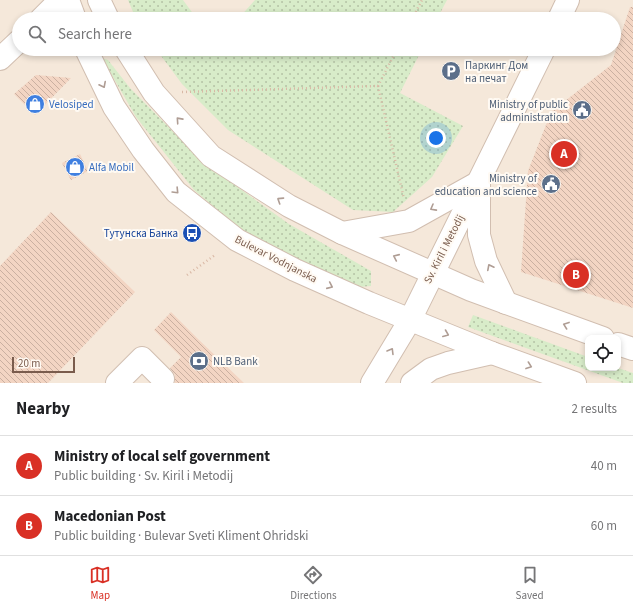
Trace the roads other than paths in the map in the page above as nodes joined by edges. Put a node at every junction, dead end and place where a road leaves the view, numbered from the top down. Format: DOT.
graph roads {
  1 [pos="60,0"];
  2 [pos="68,0"];
  3 [pos="99,0"];
  4 [pos="568,0"];
  5 [pos="48,12"];
  6 [pos="72,12"];
  7 [pos="105,12"];
  8 [pos="562,12"];
  9 [pos="12,48"];
  10 [pos="89,56"];
  11 [pos="130,56"];
  12 [pos="541,56"];
  13 [pos="0,59"];
  14 [pos="479,182"];
  15 [pos="342,233"];
  16 [pos="432,273"];
  17 [pos="506,303"];
  18 [pos="410,320"];
  19 [pos="595,335"];
  20 [pos="621,345"];
  21 [pos="633,349"];
  22 [pos="492,353"];
  23 [pos="163,379"];
  24 [pos="117,383"];
  25 [pos="372,383"];
  26 [pos="412,383"];
  27 [pos="575,383"];
  1 -- 5 [label="street"];
  2 -- 6 [label="street"];
  3 -- 7 [label="street"];
  4 -- 8 [label="street"];
  9 -- 13 [label="street"];
  10 -- 18 [label="street, Bulevar Vodnjanska, one-way"];
  15 -- 11 [label="street, one-way"];
  12 -- 14 [label="street, Sv. Kiril i Metodij"];
  14 -- 15 [label="street, one-way"];
  14 -- 16 [label="street, Sv. Kiril i Metodij"];
  17 -- 14 [label="street, one-way"];
  16 -- 15 [label="street, one-way"];
  16 -- 17 [label="street"];
  16 -- 18 [label="street, Sv. Kiril i Metodij"];
  19 -- 17 [label="street, one-way"];
  18 -- 22 [label="street, Bulevar Vodnjanska, one-way"];
  25 -- 18 [label="street, Sv. Kiril i Metodij, one-way"];
  20 -- 21 [label="street"];
  22 -- 26 [label="street"];
  22 -- 27 [label="street, Bulevar Vodnjanska, one-way"];
  23 -- 24 [label="street"];
}
